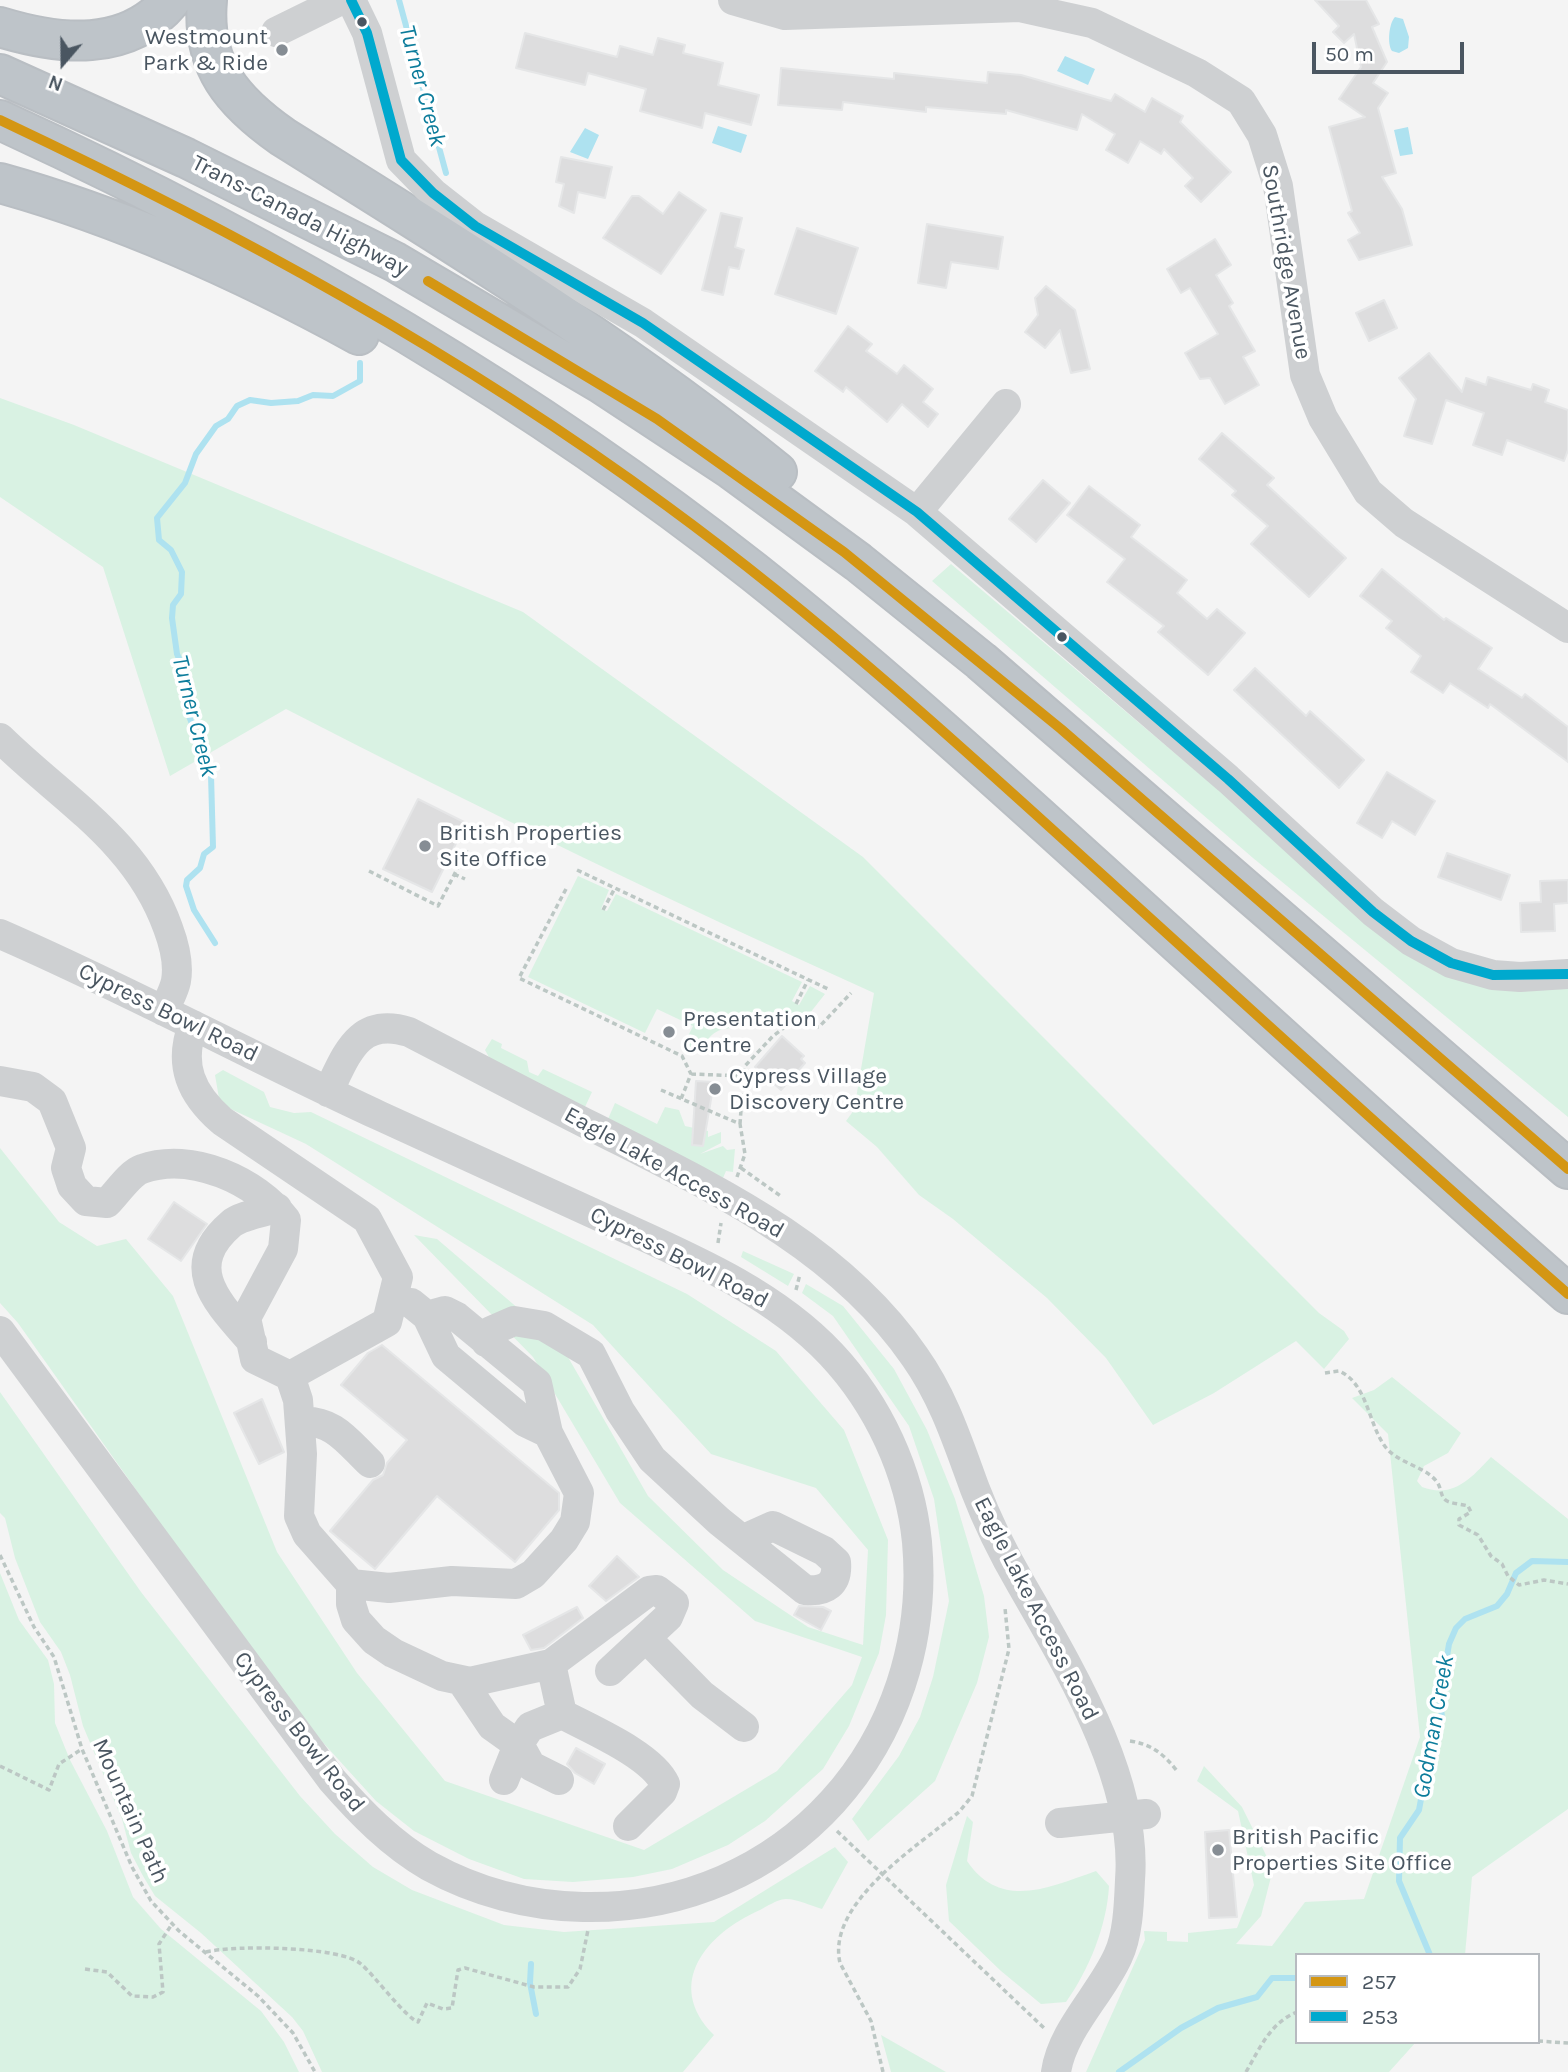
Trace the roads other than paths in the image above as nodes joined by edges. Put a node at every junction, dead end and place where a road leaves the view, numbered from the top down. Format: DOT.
graph roads {
  1 [pos="171,0"];
  2 [pos="207,0"];
  3 [pos="341,0"];
  4 [pos="351,0"];
  5 [pos="733,0"];
  6 [pos="0,27"];
  7 [pos="276,32"];
  8 [pos="0,74"];
  9 [pos="0,120"];
  10 [pos="0,183"];
  11 [pos="1006,404"];
  12 [pos="917,512"];
  13 [pos="751,570"];
  14 [pos="1568,628"];
  15 [pos="981,661"];
  16 [pos="0,738"];
  17 [pos="0,934"];
  18 [pos="1568,974"];
  19 [pos="164,1011"];
  20 [pos="193,1025"];
  21 [pos="0,1081"];
  22 [pos="328,1092"];
  23 [pos="1568,1169"];
  24 [pos="277,1208"];
  25 [pos="395,1290"];
  26 [pos="1568,1294"];
  27 [pos="427,1316"];
  28 [pos="0,1331"];
  29 [pos="486,1342"];
  30 [pos="252,1343"];
  31 [pos="290,1376"];
  32 [pos="300,1422"];
  33 [pos="548,1433"];
  34 [pos="370,1463"];
  35 [pos="744,1539"];
  36 [pos="351,1584"];
  37 [pos="646,1638"];
  38 [pos="551,1664"];
  39 [pos="610,1671"];
  40 [pos="461,1680"];
  41 [pos="562,1714"];
  42 [pos="744,1727"];
  43 [pos="518,1745"];
  44 [pos="504,1780"];
  45 [pos="559,1780"];
  46 [pos="1136,1815"];
  47 [pos="1060,1823"];
  48 [pos="628,1826"];
  49 [pos="1060,2059"];
  1 -- 6 [label="highway"];
  2 -- 15 [label="highway"];
  3 -- 7 [label="street"];
  4 -- 12 [label="street"];
  5 -- 14 [label="street, Southridge Avenue"];
  8 -- 15 [label="highway, Trans-Canada Highway"];
  9 -- 13 [label="highway, Trans-Canada Highway"];
  10 -- 13 [label="highway"];
  11 -- 12 [label="street"];
  12 -- 18 [label="street"];
  13 -- 26 [label="highway, Trans-Canada Highway"];
  15 -- 23 [label="highway, Trans-Canada Highway"];
  16 -- 19 [label="street"];
  17 -- 19 [label="street, Cypress Bowl Road"];
  19 -- 20 [label="street, Cypress Bowl Road"];
  20 -- 22 [label="street, Cypress Bowl Road"];
  20 -- 25 [label="street"];
  21 -- 24 [label="street"];
  22 -- 28 [label="street, Cypress Bowl Road"];
  22 -- 46 [label="street, Eagle Lake Access Road"];
  24 -- 30 [label="street"];
  24 -- 30 [label="street"];
  25 -- 27 [label="street"];
  25 -- 31 [label="street"];
  27 -- 29 [label="street"];
  27 -- 33 [label="street"];
  29 -- 33 [label="street"];
  29 -- 35 [label="street"];
  30 -- 31 [label="street"];
  31 -- 32 [label="street"];
  32 -- 34 [label="street"];
  32 -- 36 [label="street"];
  33 -- 36 [label="street"];
  36 -- 40 [label="street"];
  37 -- 38 [label="street"];
  37 -- 39 [label="street"];
  37 -- 42 [label="street"];
  38 -- 40 [label="street"];
  38 -- 41 [label="street"];
  40 -- 43 [label="street"];
  41 -- 43 [label="street"];
  41 -- 48 [label="street"];
  43 -- 44 [label="street"];
  43 -- 45 [label="street"];
  46 -- 47 [label="street"];
  46 -- 49 [label="street, Eagle Lake Access Road"];
}
